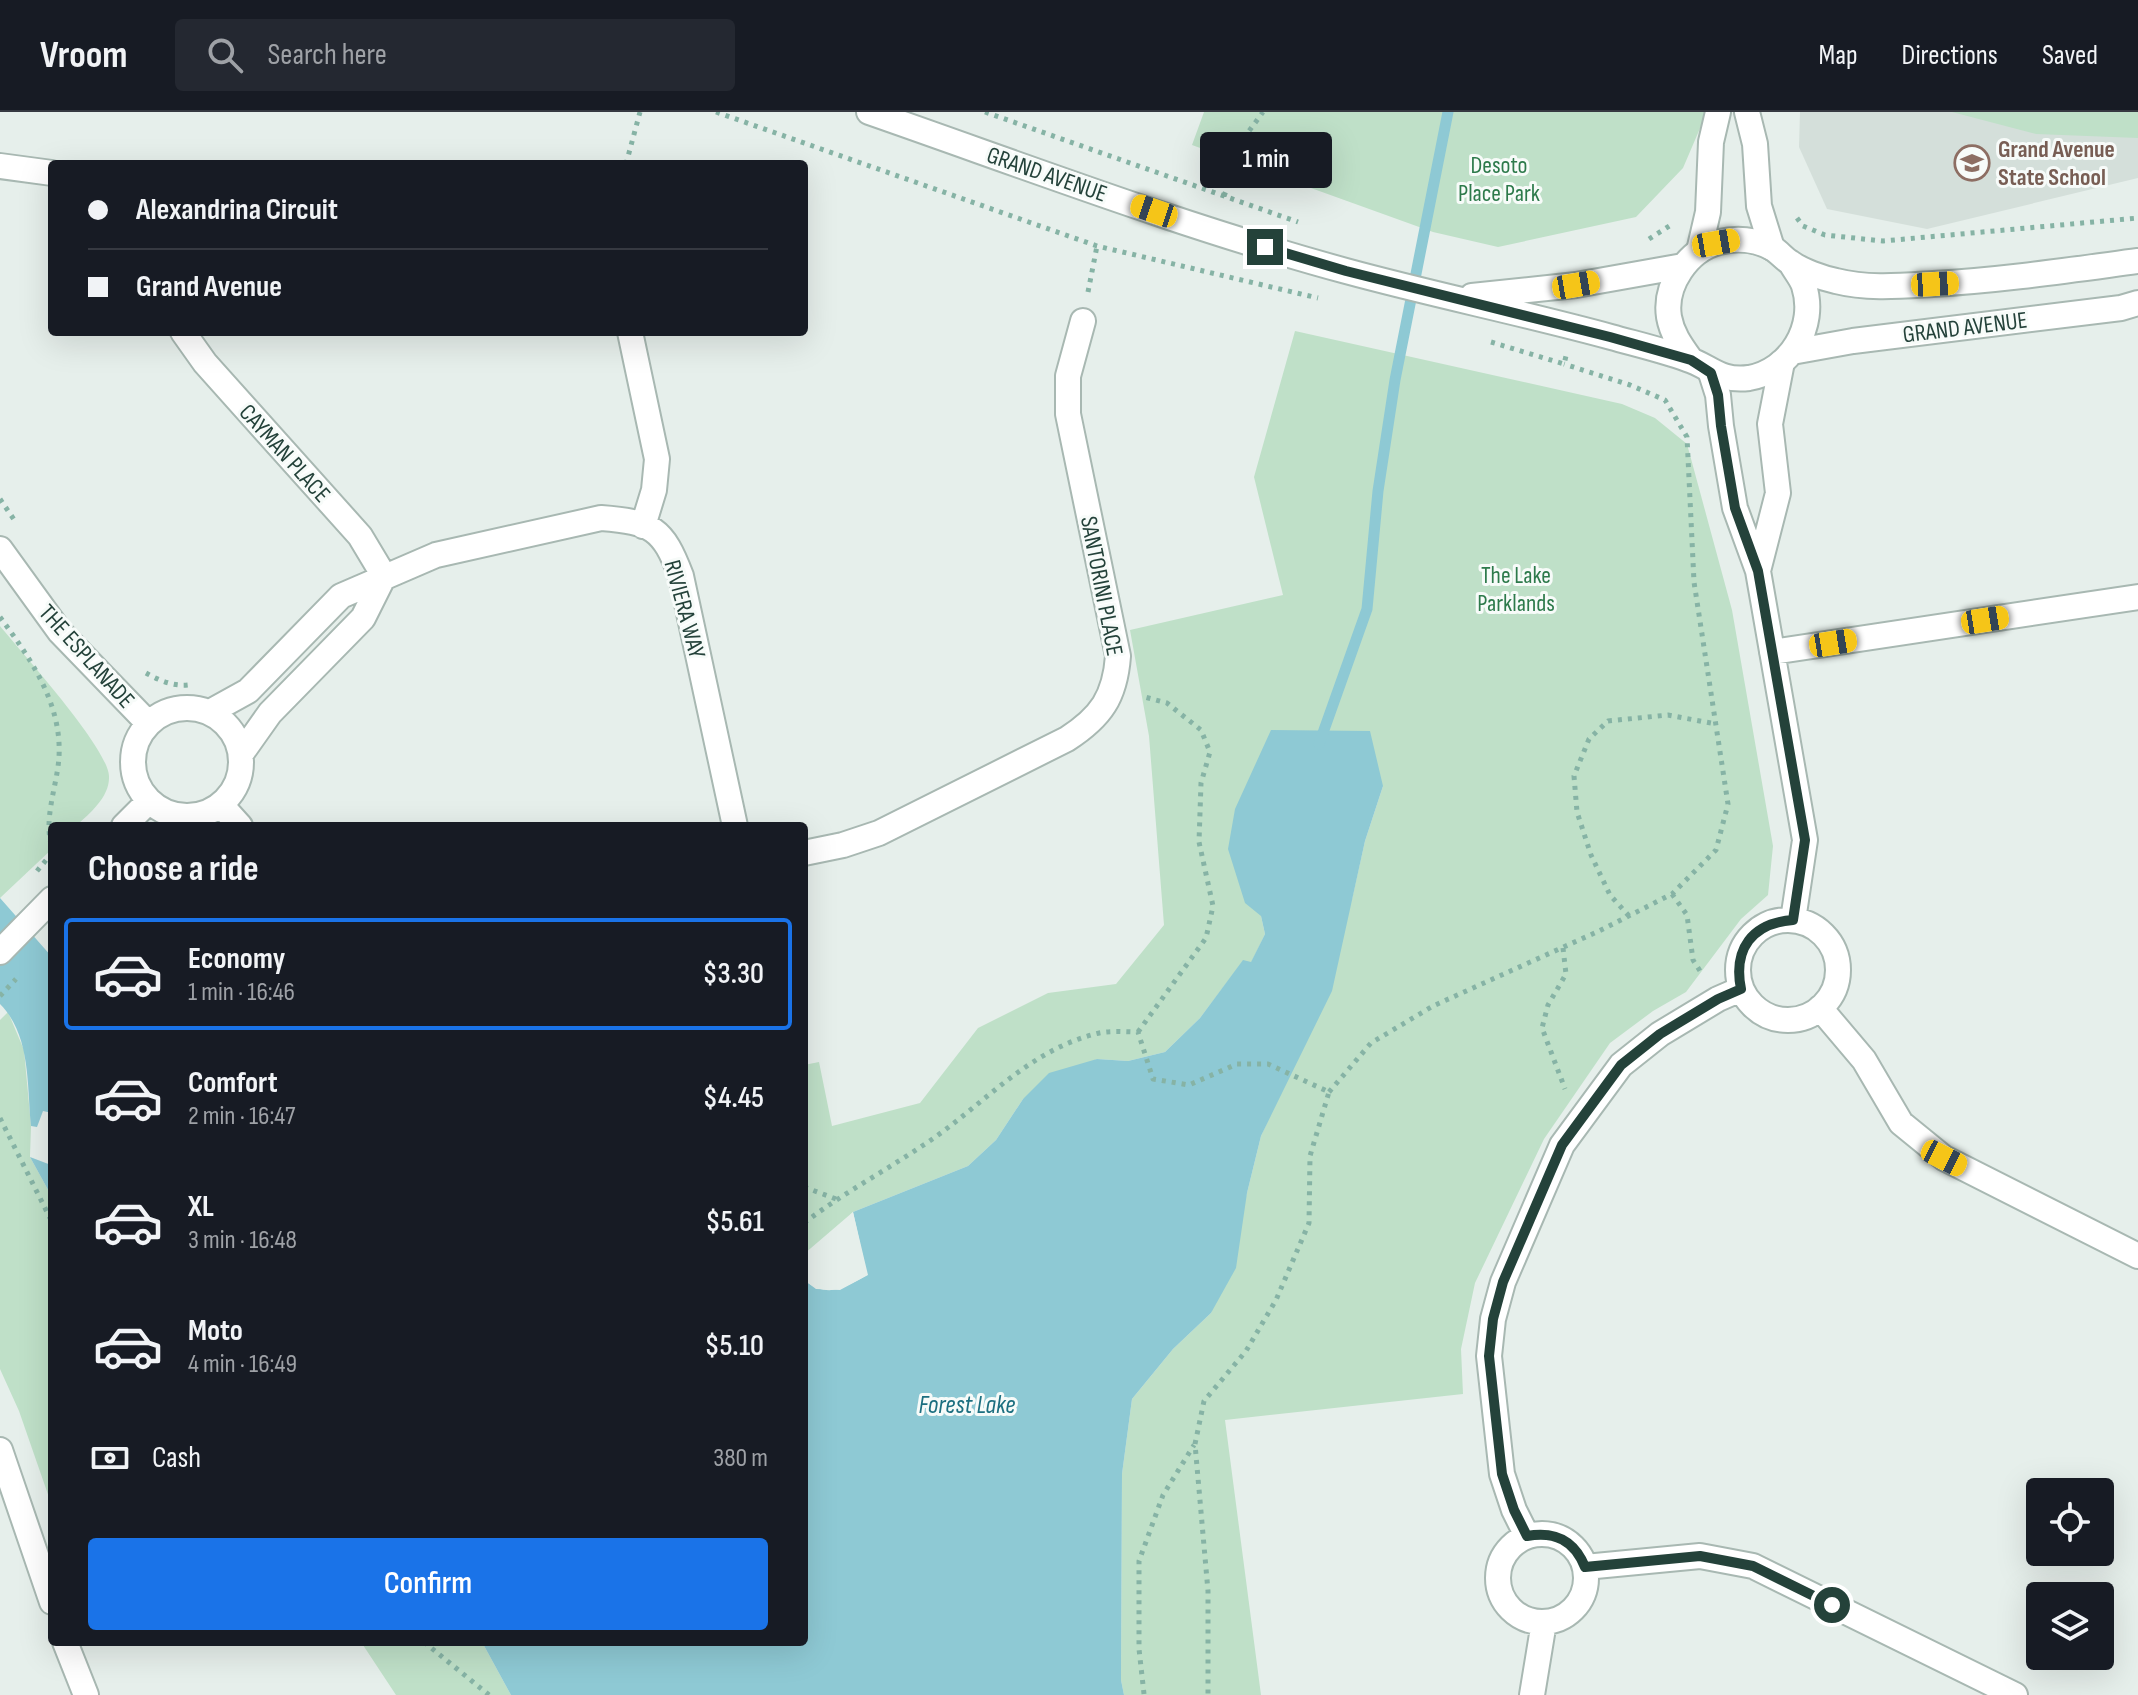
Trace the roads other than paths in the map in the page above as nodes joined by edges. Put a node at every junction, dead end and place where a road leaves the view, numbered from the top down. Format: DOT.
graph roads {
  1 [pos="869,112"];
  2 [pos="1718,112"];
  3 [pos="1747,112"];
  4 [pos="0,166"];
  5 [pos="48,172"];
  6 [pos="1772,248"];
  7 [pos="1691,259"];
  8 [pos="2138,261"];
  9 [pos="1792,265"];
  10 [pos="1458,298"];
  11 [pos="2138,303"];
  12 [pos="1083,321"];
  13 [pos="186,336"];
  14 [pos="631,336"];
  15 [pos="1787,357"];
  16 [pos="1701,366"];
  17 [pos="643,526"];
  18 [pos="0,549"];
  19 [pos="1758,571"];
  20 [pos="384,576"];
  21 [pos="2138,597"];
  22 [pos="1772,652"];
  23 [pos="210,712"];
  24 [pos="148,723"];
  25 [pos="241,754"];
  26 [pos="148,802"];
  27 [pos="221,805"];
  28 [pos="128,822"];
  29 [pos="236,822"];
  30 [pos="734,822"];
  31 [pos="808,852"];
  32 [pos="46,906"];
  33 [pos="1793,920"];
  34 [pos="0,952"];
  35 [pos="1741,989"];
  36 [pos="1820,1008"];
  37 [pos="2138,1256"];
  38 [pos="0,1450"];
  39 [pos="1527,1536"];
  40 [pos="1585,1567"];
  41 [pos="48,1590"];
  42 [pos="1544,1622"];
  43 [pos="67,1646"];
  44 [pos="86,1695"];
  45 [pos="1532,1695"];
  46 [pos="2015,1695"];
  1 -- 10 [label="street, GRAND AVENUE"];
  2 -- 7 [label="street"];
  3 -- 6 [label="street"];
  4 -- 5 [label="street"];
  6 -- 7 [label="street, GRAND AVENUE"];
  6 -- 9 [label="street, GRAND AVENUE"];
  7 -- 10 [label="street, GRAND AVENUE"];
  7 -- 16 [label="street"];
  8 -- 9 [label="street, GRAND AVENUE"];
  9 -- 15 [label="street, GRAND AVENUE"];
  10 -- 16 [label="street, GRAND AVENUE"];
  11 -- 15 [label="street, GRAND AVENUE"];
  12 -- 31 [label="street, SANTORINI PLACE"];
  13 -- 20 [label="street, CAYMAN PLACE"];
  14 -- 17 [label="street"];
  15 -- 16 [label="street, GRAND AVENUE"];
  15 -- 19 [label="street"];
  16 -- 19 [label="street"];
  17 -- 20 [label="street"];
  17 -- 30 [label="street, RIVIERA WAY"];
  18 -- 24 [label="street, THE ESPLANADE"];
  19 -- 22 [label="street"];
  20 -- 23 [label="street"];
  20 -- 25 [label="street"];
  21 -- 22 [label="street"];
  22 -- 33 [label="street"];
  23 -- 24 [label="street"];
  23 -- 25 [label="street"];
  24 -- 26 [label="street"];
  25 -- 27 [label="street"];
  26 -- 27 [label="street"];
  26 -- 28 [label="street"];
  27 -- 29 [label="street"];
  32 -- 34 [label="street"];
  33 -- 35 [label="street"];
  33 -- 36 [label="street"];
  35 -- 36 [label="street"];
  35 -- 39 [label="street"];
  36 -- 37 [label="street"];
  38 -- 41 [label="street"];
  39 -- 40 [label="street"];
  39 -- 42 [label="street"];
  40 -- 42 [label="street"];
  40 -- 46 [label="street"];
  42 -- 45 [label="street"];
  43 -- 44 [label="street"];
}
